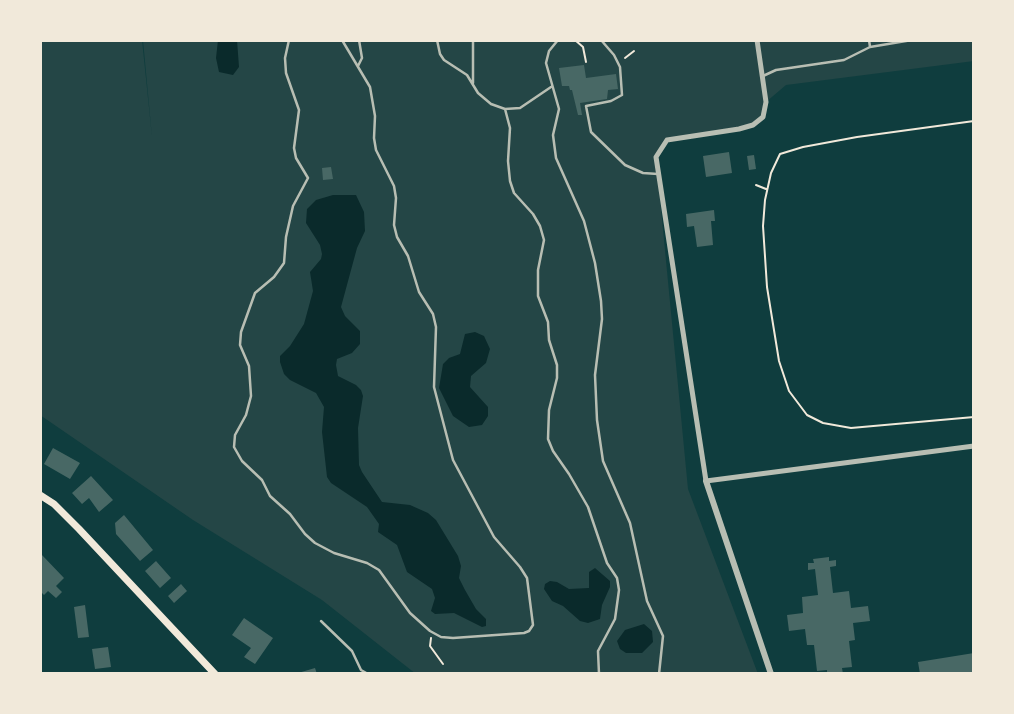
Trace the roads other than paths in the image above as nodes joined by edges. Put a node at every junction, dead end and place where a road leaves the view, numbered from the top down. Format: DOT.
graph roads {
  1 [pos="298,40"];
  2 [pos="342,40"];
  3 [pos="359,40"];
  4 [pos="438,40"];
  5 [pos="473,40"];
  6 [pos="558,40"];
  7 [pos="601,40"];
  8 [pos="757,40"];
  9 [pos="869,40"];
  10 [pos="912,40"];
  11 [pos="289,41"];
  12 [pos="870,47"];
  13 [pos="358,66"];
  14 [pos="763,76"];
  15 [pos="473,83"];
  16 [pos="551,87"];
  17 [pos="505,109"];
  18 [pos="658,174"];
  19 [pos="974,446"];
  20 [pos="706,481"];
  21 [pos="40,495"];
  22 [pos="321,621"];
  23 [pos="215,674"];
  24 [pos="368,674"];
  25 [pos="599,674"];
  26 [pos="659,674"];
  27 [pos="771,674"];
  1 -- 11 [label="lane"];
  2 -- 13 [label="lane"];
  3 -- 13 [label="lane"];
  4 -- 15 [label="lane"];
  5 -- 15 [label="lane"];
  6 -- 16 [label="lane"];
  7 -- 18 [label="lane"];
  8 -- 14 [label="street"];
  9 -- 12 [label="lane"];
  10 -- 12 [label="lane"];
  11 -- 13 [label="lane"];
  12 -- 14 [label="lane"];
  14 -- 18 [label="street"];
  15 -- 17 [label="lane"];
  16 -- 17 [label="lane"];
  16 -- 26 [label="lane"];
  17 -- 25 [label="lane"];
  18 -- 20 [label="street"];
  19 -- 20 [label="street"];
  20 -- 27 [label="street"];
  21 -- 23 [label="main road"];
  22 -- 24 [label="lane"];
}
